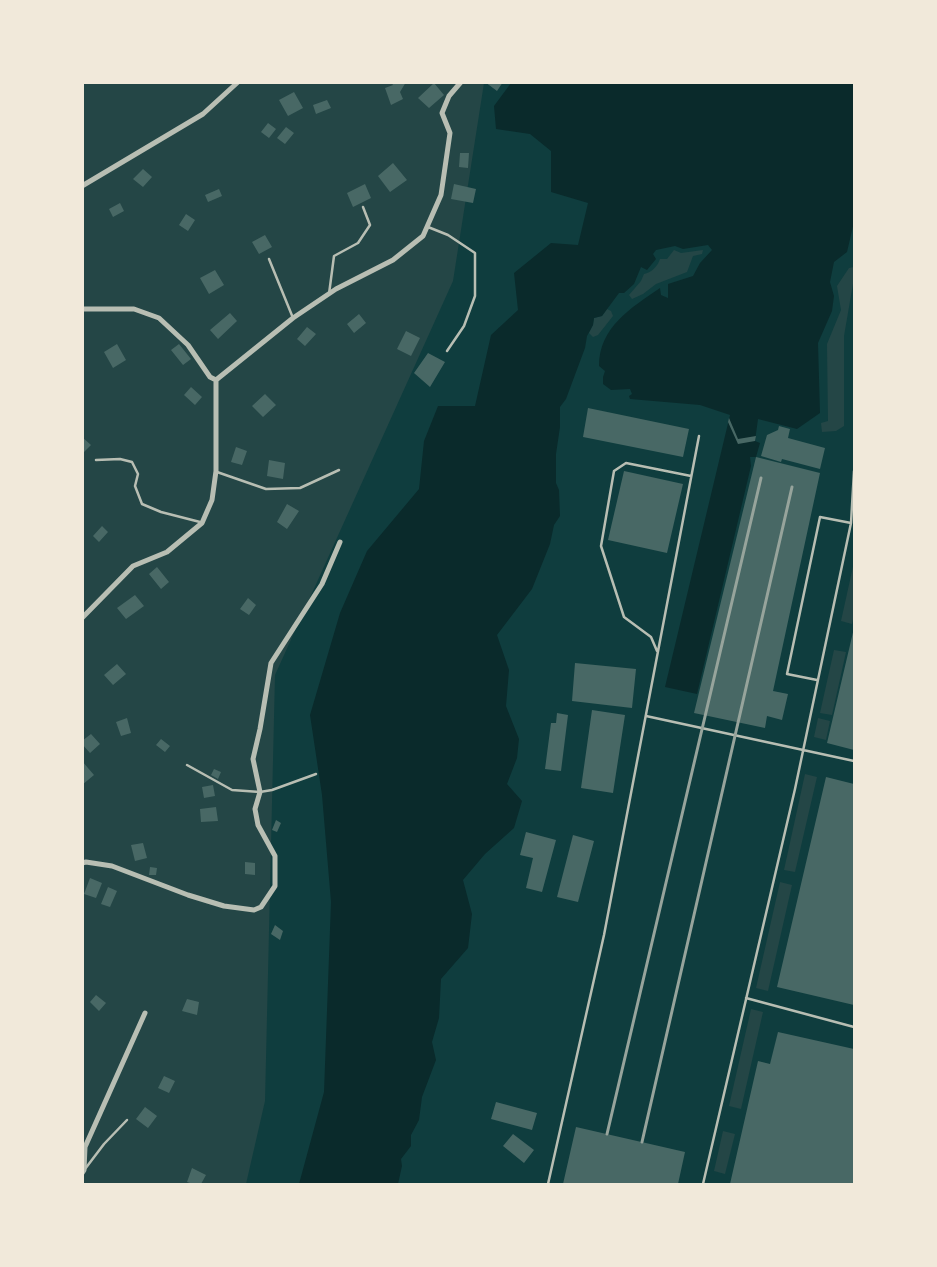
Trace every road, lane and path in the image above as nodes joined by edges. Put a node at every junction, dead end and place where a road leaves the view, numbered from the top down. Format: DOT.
graph roads {
  1 [pos="238,82"];
  2 [pos="461,82"];
  3 [pos="82,186"];
  4 [pos="364,208"];
  5 [pos="427,227"];
  6 [pos="269,259"];
  7 [pos="329,294"];
  8 [pos="82,308"];
  9 [pos="293,318"];
  10 [pos="447,351"];
  11 [pos="216,380"];
  12 [pos="699,436"];
  13 [pos="96,460"];
  14 [pos="339,470"];
  15 [pos="854,470"];
  16 [pos="216,471"];
  17 [pos="691,476"];
  18 [pos="202,523"];
  19 [pos="851,523"];
  20 [pos="340,542"];
  21 [pos="82,618"];
  22 [pos="658,654"];
  23 [pos="818,680"];
  24 [pos="646,716"];
  25 [pos="803,750"];
  26 [pos="854,761"];
  27 [pos="187,765"];
  28 [pos="316,774"];
  29 [pos="260,792"];
  30 [pos="82,863"];
  31 [pos="746,998"];
  32 [pos="145,1013"];
  33 [pos="854,1027"];
  34 [pos="127,1120"];
  35 [pos="83,1172"];
  36 [pos="548,1184"];
  37 [pos="703,1184"];
  1 -- 3 [label="street"];
  2 -- 5 [label="street"];
  4 -- 7 [label="lane"];
  5 -- 7 [label="street"];
  5 -- 10 [label="lane"];
  6 -- 9 [label="lane"];
  7 -- 9 [label="street"];
  8 -- 11 [label="street"];
  9 -- 11 [label="street"];
  11 -- 16 [label="street"];
  12 -- 17 [label="lane"];
  13 -- 18 [label="lane"];
  14 -- 16 [label="lane"];
  15 -- 19 [label="lane"];
  16 -- 18 [label="street"];
  17 -- 22 [label="lane"];
  17 -- 22 [label="lane"];
  18 -- 21 [label="street"];
  19 -- 23 [label="lane"];
  19 -- 23 [label="lane"];
  20 -- 29 [label="street"];
  22 -- 24 [label="lane"];
  23 -- 25 [label="lane"];
  24 -- 25 [label="lane"];
  24 -- 36 [label="lane"];
  25 -- 26 [label="lane"];
  25 -- 31 [label="lane"];
  27 -- 29 [label="lane"];
  28 -- 29 [label="lane"];
  29 -- 30 [label="street"];
  31 -- 33 [label="lane"];
  31 -- 37 [label="lane"];
  32 -- 35 [label="street"];
  34 -- 35 [label="lane"];
}
